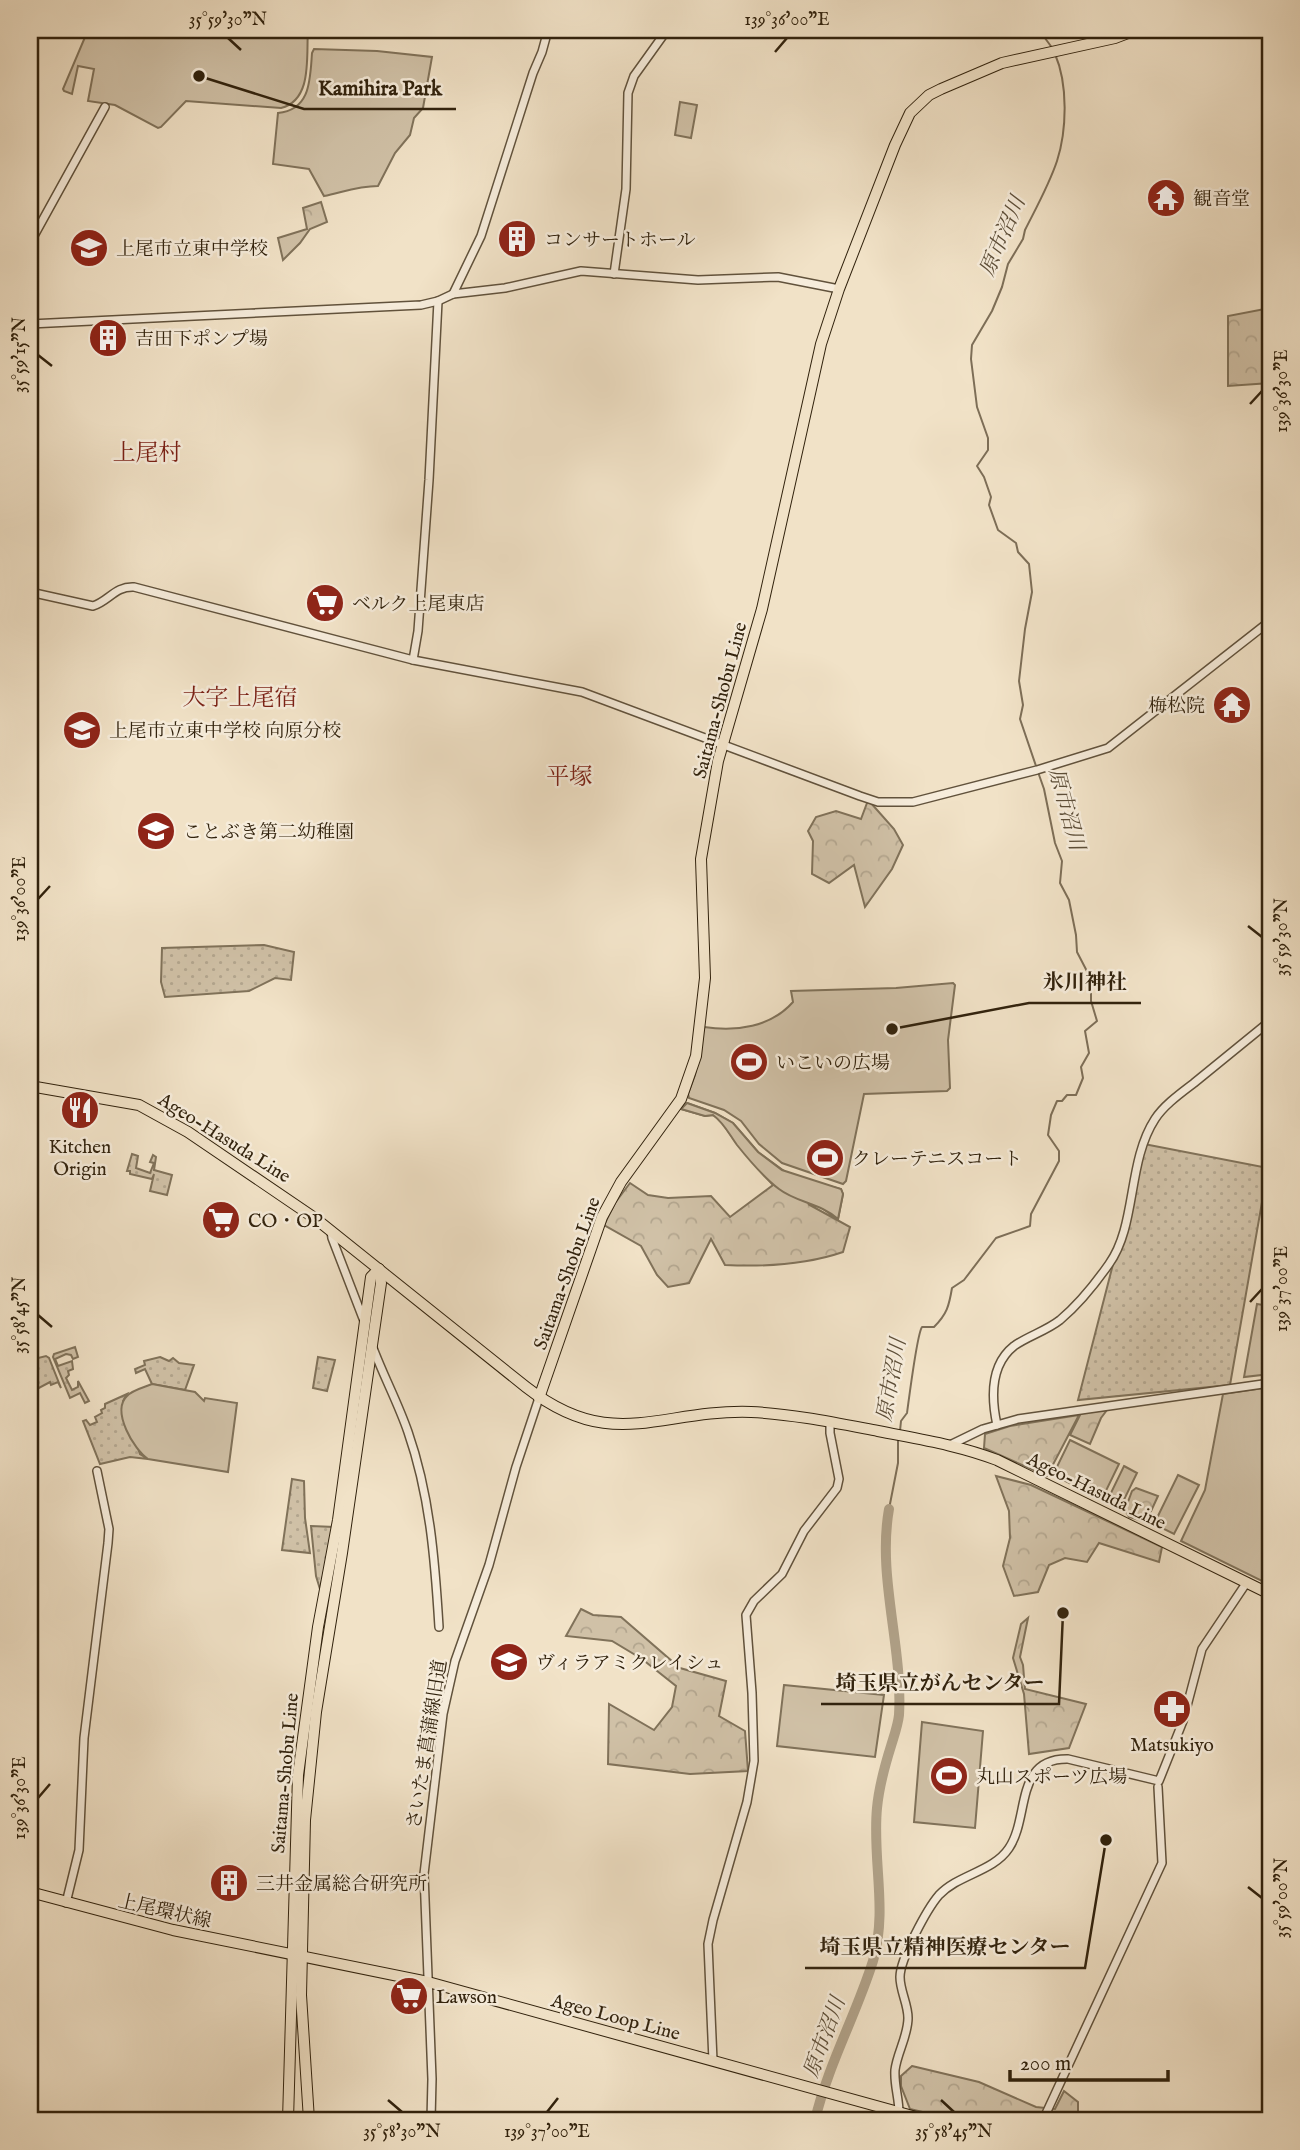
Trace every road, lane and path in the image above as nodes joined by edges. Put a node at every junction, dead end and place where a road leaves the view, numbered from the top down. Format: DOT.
graph roads {
  1 [pos="548,30"];
  2 [pos="667,30"];
  3 [pos="1136,30"];
  4 [pos="106,107"];
  5 [pos="30,243"];
  6 [pos="614,274"];
  7 [pos="839,289"];
  8 [pos="453,294"];
  9 [pos="438,301"];
  10 [pos="30,324"];
  11 [pos="30,592"];
  12 [pos="1270,621"];
  13 [pos="413,660"];
  14 [pos="723,744"];
  15 [pos="1270,1024"];
  16 [pos="30,1086"];
  17 [pos="331,1230"];
  18 [pos="379,1269"];
  19 [pos="364,1324"];
  20 [pos="371,1342"];
  21 [pos="361,1378"];
  22 [pos="1270,1383"];
  23 [pos="539,1398"];
  24 [pos="830,1422"];
  25 [pos="997,1424"];
  26 [pos="950,1445"];
  27 [pos="97,1471"];
  28 [pos="1247,1582"];
  29 [pos="1270,1594"];
  30 [pos="439,1628"];
  31 [pos="1158,1787"];
  32 [pos="30,1892"];
  33 [pos="66,1903"];
  34 [pos="298,1956"];
  35 [pos="428,1982"];
  36 [pos="713,2061"];
  37 [pos="288,2102"];
  38 [pos="307,2102"];
  39 [pos="899,2113"];
  40 [pos="288,2120"];
  41 [pos="309,2120"];
  42 [pos="431,2120"];
  43 [pos="927,2120"];
  44 [pos="1042,2120"];
  1 -- 8 [label="street"];
  2 -- 6 [label="street"];
  3 -- 7 [label="main road, Saitama-Shobu Line"];
  4 -- 5 [label="street"];
  6 -- 7 [label="street"];
  6 -- 8 [label="street"];
  7 -- 14 [label="main road, Saitama-Shobu Line"];
  8 -- 9 [label="street"];
  9 -- 10 [label="street"];
  9 -- 13 [label="street"];
  11 -- 13 [label="street"];
  12 -- 14 [label="street"];
  13 -- 14 [label="street"];
  14 -- 23 [label="main road, Saitama-Shobu Line"];
  15 -- 25 [label="street"];
  16 -- 17 [label="main road, Ageo-Hasuda Line"];
  17 -- 18 [label="main road, Ageo-Hasuda Line"];
  17 -- 19 [label="street"];
  18 -- 19 [label="main road, Saitama-Shobu Line"];
  18 -- 20 [label="main road, Saitama-Shobu Line"];
  18 -- 23 [label="main road"];
  19 -- 21 [label="main road, Saitama-Shobu Line"];
  20 -- 21 [label="main road, Saitama-Shobu Line"];
  20 -- 30 [label="street"];
  21 -- 34 [label="main road, Saitama-Shobu Line"];
  22 -- 25 [label="street"];
  23 -- 24 [label="main road, Ageo-Hasuda Line"];
  23 -- 35 [label="street, さいたま菖蒲線旧道"];
  24 -- 26 [label="main road, Ageo-Hasuda Line"];
  24 -- 36 [label="street"];
  25 -- 26 [label="street"];
  26 -- 28 [label="main road, Ageo-Hasuda Line"];
  27 -- 33 [label="street"];
  28 -- 29 [label="main road, Ageo-Hasuda Line"];
  28 -- 39 [label="street"];
  31 -- 44 [label="street"];
  32 -- 33 [label="main road, 上尾環状線"];
  33 -- 34 [label="main road, 上尾環状線"];
  34 -- 35 [label="main road, Ageo Loop Line"];
  34 -- 37 [label="main road, Saitama-Shobu Line"];
  34 -- 38 [label="main road, Saitama-Shobu Line"];
  35 -- 36 [label="main road, Ageo Loop Line"];
  35 -- 42 [label="street, さいたま菖蒲線旧道"];
  36 -- 39 [label="main road, Ageo Loop Line"];
  37 -- 38 [label="main road"];
  37 -- 40 [label="main road, Saitama-Shobu Line"];
  38 -- 41 [label="main road, Saitama-Shobu Line"];
  39 -- 43 [label="main road, Ageo Loop Line"];
}
